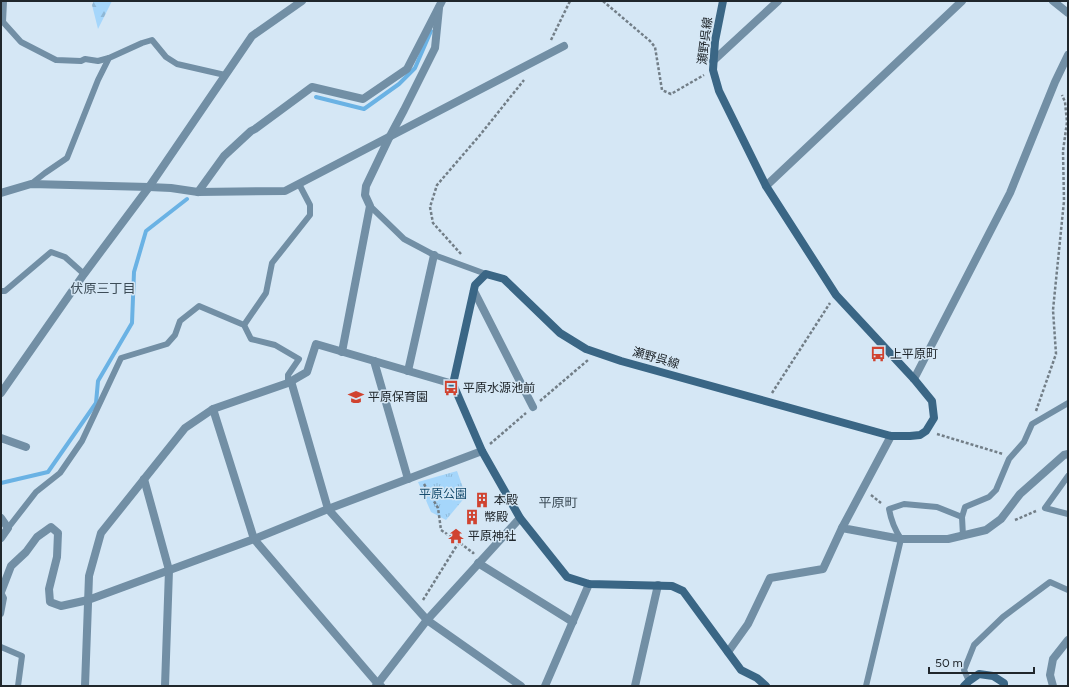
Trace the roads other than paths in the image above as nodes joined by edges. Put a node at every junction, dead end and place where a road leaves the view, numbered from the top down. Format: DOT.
graph roads {
  1 [pos="4,1"];
  2 [pos="302,1"];
  3 [pos="723,1"];
  4 [pos="778,1"];
  5 [pos="962,1"];
  6 [pos="1054,1"];
  7 [pos="441,4"];
  8 [pos="1068,13"];
  9 [pos="564,46"];
  10 [pos="1068,55"];
  11 [pos="109,58"];
  12 [pos="713,61"];
  13 [pos="226,75"];
  14 [pos="389,138"];
  15 [pos="31,184"];
  16 [pos="299,184"];
  17 [pos="766,186"];
  18 [pos="149,187"];
  19 [pos="198,192"];
  20 [pos="1,193"];
  21 [pos="370,206"];
  22 [pos="434,255"];
  23 [pos="84,274"];
  24 [pos="486,274"];
  25 [pos="1,291"];
  26 [pos="474,291"];
  27 [pos="244,325"];
  28 [pos="342,352"];
  29 [pos="374,361"];
  30 [pos="408,371"];
  31 [pos="914,379"];
  32 [pos="289,382"];
  33 [pos="453,384"];
  34 [pos="1,393"];
  35 [pos="1068,403"];
  36 [pos="532,407"];
  37 [pos="213,409"];
  38 [pos="891,436"];
  39 [pos="1,438"];
  40 [pos="26,447"];
  41 [pos="482,451"];
  42 [pos="1068,454"];
  43 [pos="1068,476"];
  44 [pos="144,479"];
  45 [pos="408,479"];
  46 [pos="328,509"];
  47 [pos="1068,514"];
  48 [pos="962,516"];
  49 [pos="1,518"];
  50 [pos="520,518"];
  51 [pos="8,528"];
  52 [pos="842,528"];
  53 [pos="963,536"];
  54 [pos="1,538"];
  55 [pos="254,539"];
  56 [pos="901,540"];
  57 [pos="478,563"];
  58 [pos="169,570"];
  59 [pos="589,584"];
  60 [pos="658,585"];
  61 [pos="1068,590"];
  62 [pos="1,592"];
  63 [pos="88,600"];
  64 [pos="1,614"];
  65 [pos="428,620"];
  66 [pos="573,622"];
  67 [pos="1068,640"];
  68 [pos="1,647"];
  69 [pos="728,652"];
  70 [pos="966,683"];
  71 [pos="378,685"];
  72 [pos="18,686"];
  73 [pos="85,686"];
  74 [pos="165,686"];
  75 [pos="521,686"];
  76 [pos="545,686"];
  77 [pos="635,686"];
  78 [pos="766,686"];
  79 [pos="866,686"];
  80 [pos="1004,686"];
  81 [pos="1053,686"];
  1 -- 11 [label="lane"];
  2 -- 13 [label="street"];
  3 -- 12 [label="main road, 瀬野呉線"];
  4 -- 12 [label="street"];
  5 -- 17 [label="street"];
  6 -- 8 [label="street"];
  7 -- 14 [label="street"];
  7 -- 19 [label="street"];
  9 -- 14 [label="street"];
  10 -- 31 [label="street"];
  11 -- 13 [label="lane"];
  11 -- 15 [label="lane"];
  12 -- 17 [label="main road, 瀬野呉線"];
  13 -- 18 [label="street"];
  14 -- 16 [label="street"];
  14 -- 21 [label="street"];
  15 -- 18 [label="street"];
  15 -- 20 [label="street"];
  16 -- 19 [label="street"];
  16 -- 27 [label="lane"];
  17 -- 31 [label="main road, 瀬野呉線"];
  18 -- 19 [label="street"];
  18 -- 23 [label="street"];
  21 -- 22 [label="lane"];
  21 -- 28 [label="street"];
  22 -- 24 [label="lane"];
  22 -- 30 [label="street"];
  23 -- 25 [label="lane"];
  23 -- 34 [label="street"];
  24 -- 26 [label="main road"];
  24 -- 38 [label="main road, 瀬野呉線"];
  26 -- 33 [label="main road"];
  26 -- 36 [label="street"];
  27 -- 32 [label="lane"];
  27 -- 51 [label="lane"];
  28 -- 29 [label="street"];
  28 -- 32 [label="street"];
  29 -- 30 [label="street"];
  29 -- 45 [label="street"];
  30 -- 33 [label="street"];
  31 -- 38 [label="main road, 瀬野呉線"];
  32 -- 37 [label="street"];
  32 -- 46 [label="street"];
  33 -- 41 [label="main road"];
  35 -- 48 [label="lane"];
  37 -- 44 [label="street"];
  37 -- 55 [label="street"];
  38 -- 52 [label="street"];
  39 -- 40 [label="street"];
  41 -- 45 [label="street"];
  41 -- 50 [label="main road"];
  42 -- 53 [label="street"];
  43 -- 47 [label="lane"];
  44 -- 58 [label="street"];
  44 -- 63 [label="street"];
  45 -- 46 [label="street"];
  46 -- 55 [label="street"];
  46 -- 65 [label="street"];
  48 -- 53 [label="lane"];
  48 -- 56 [label="lane"];
  49 -- 51 [label="street"];
  50 -- 57 [label="street"];
  50 -- 59 [label="main road"];
  51 -- 54 [label="street"];
  52 -- 56 [label="street"];
  52 -- 69 [label="street"];
  53 -- 56 [label="street"];
  55 -- 58 [label="street"];
  55 -- 71 [label="street"];
  56 -- 79 [label="lane"];
  57 -- 65 [label="street"];
  57 -- 66 [label="street"];
  58 -- 63 [label="street"];
  58 -- 74 [label="street"];
  59 -- 60 [label="main road"];
  59 -- 66 [label="street"];
  60 -- 69 [label="main road"];
  60 -- 77 [label="street"];
  61 -- 70 [label="lane"];
  62 -- 63 [label="street"];
  62 -- 64 [label="lane"];
  63 -- 73 [label="street"];
  65 -- 71 [label="street"];
  65 -- 75 [label="street"];
  66 -- 76 [label="street"];
  67 -- 81 [label="street"];
  68 -- 72 [label="lane"];
  69 -- 78 [label="main road"];
  70 -- 80 [label="main road"];
}
